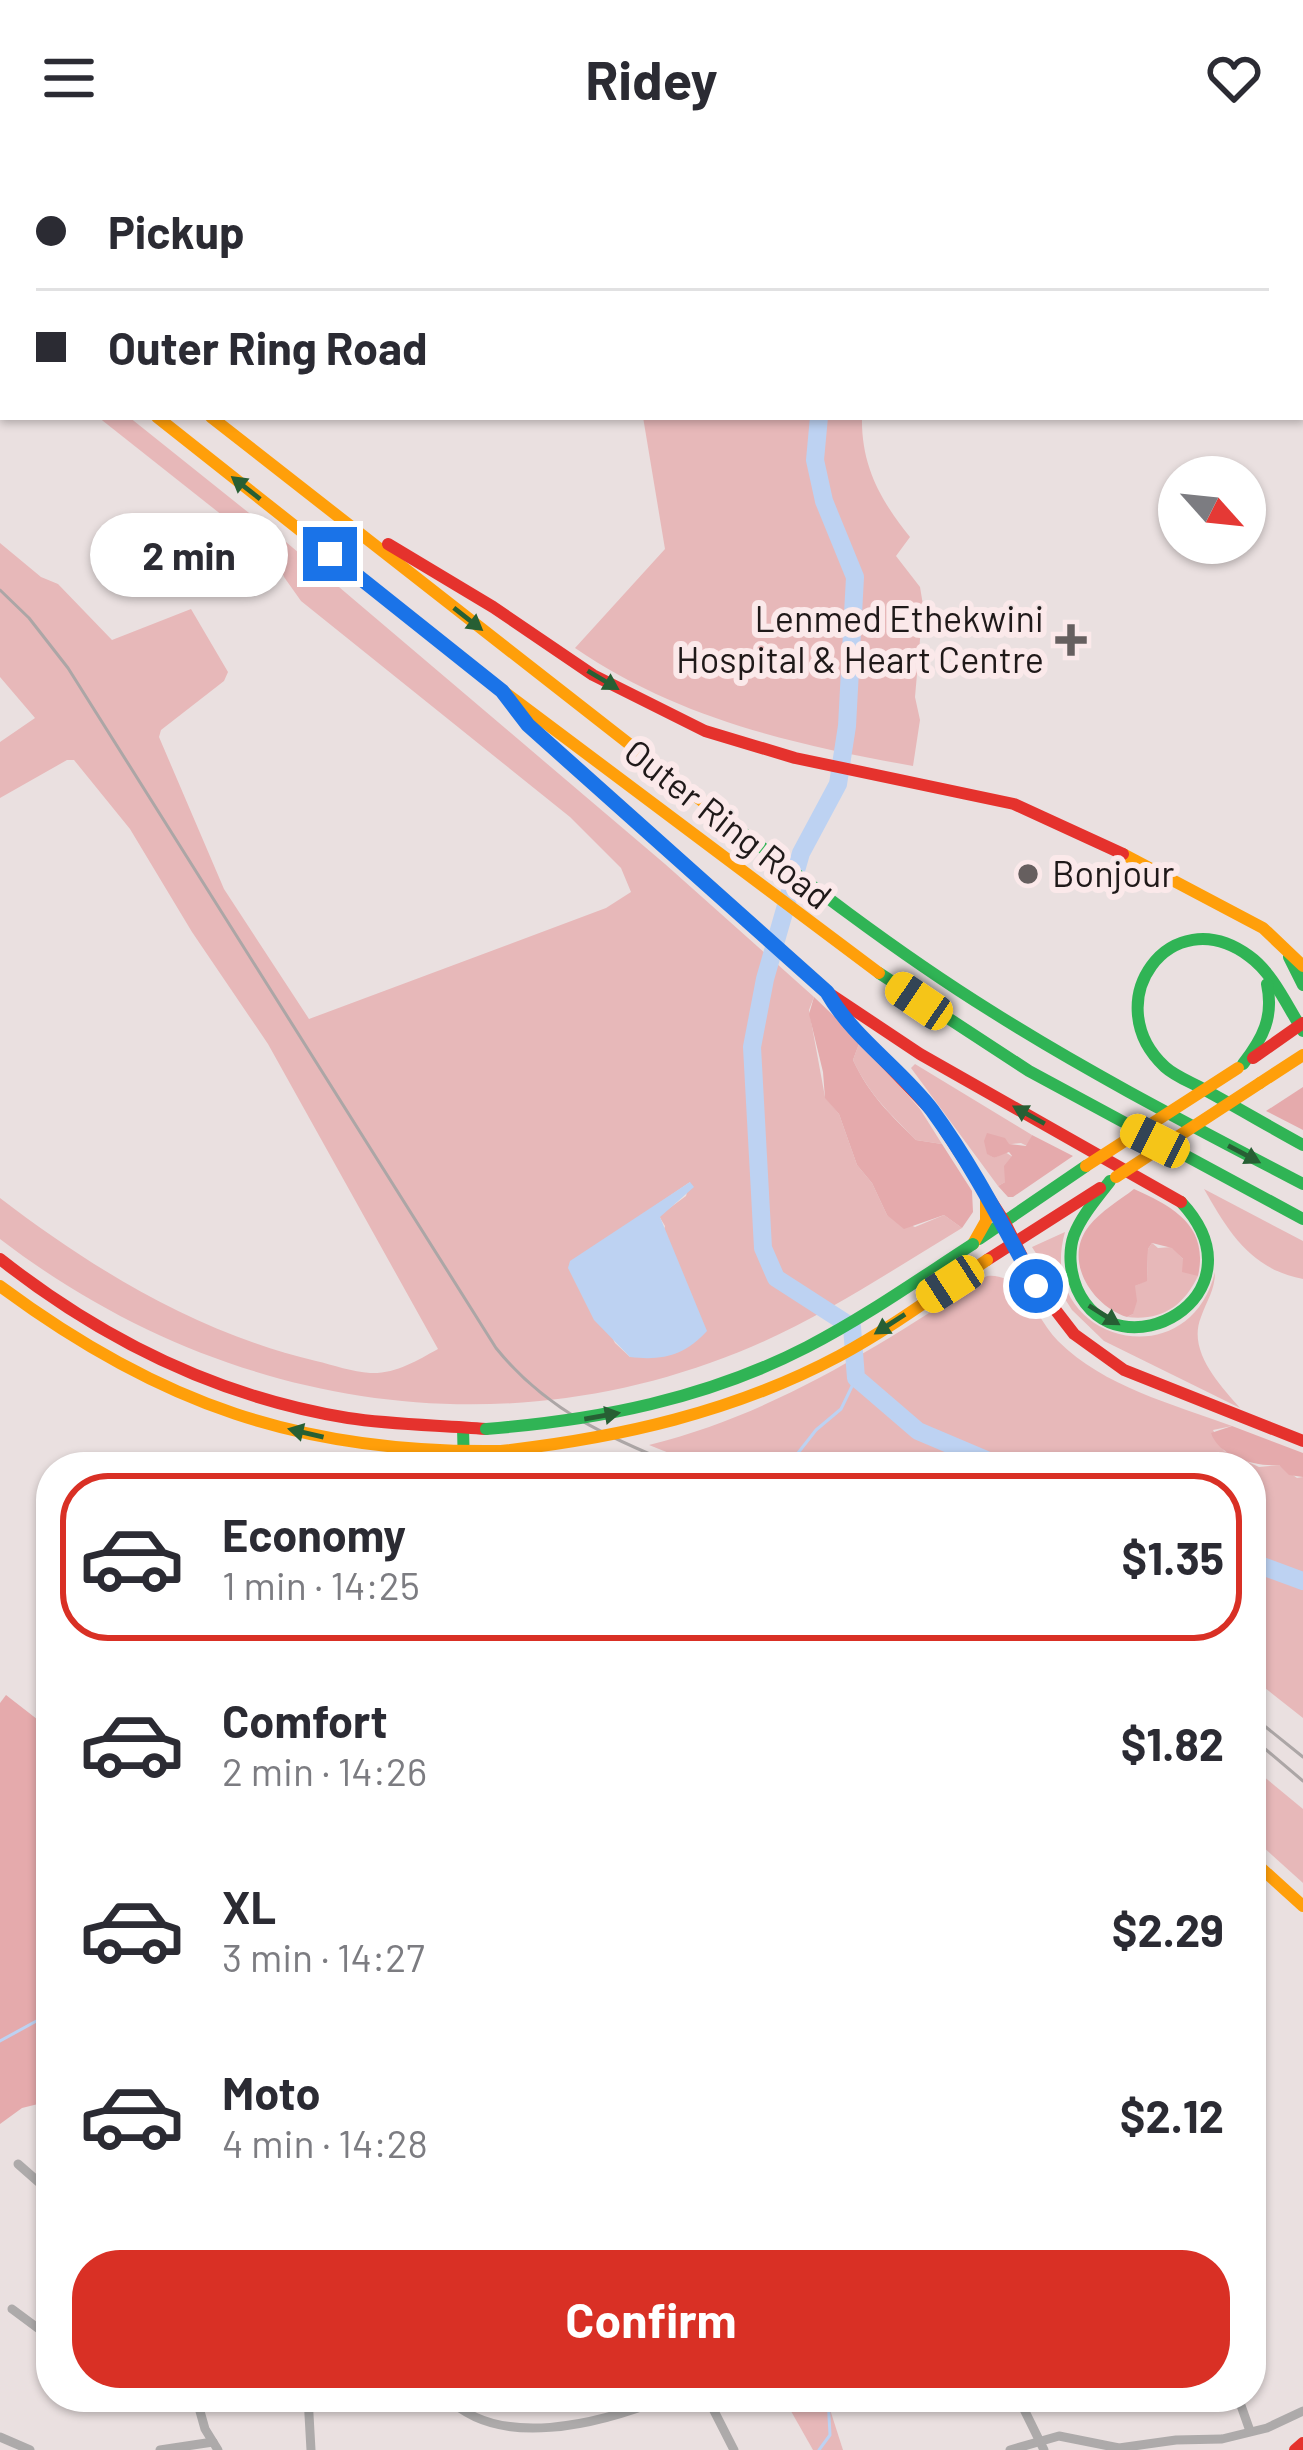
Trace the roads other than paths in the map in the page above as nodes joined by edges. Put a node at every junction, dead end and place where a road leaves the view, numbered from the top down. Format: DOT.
graph roads {
  1 [pos="161,420"];
  2 [pos="215,420"];
  3 [pos="326,507"];
  4 [pos="502,691"];
  5 [pos="1289,956"];
  6 [pos="1303,966"];
  7 [pos="1264,974"];
  8 [pos="1303,985"];
  9 [pos="822,988"];
  10 [pos="1302,1027"];
  11 [pos="1303,1054"];
  12 [pos="1240,1066"];
  13 [pos="1303,1145"];
  14 [pos="1113,1179"];
  15 [pos="1303,1184"];
  16 [pos="986,1192"];
  17 [pos="1303,1219"];
  18 [pos="1004,1221"];
  19 [pos="1014,1243"];
  20 [pos="973,1244"];
  21 [pos="0,1259"];
  22 [pos="0,1286"];
  23 [pos="463,1428"];
  24 [pos="1303,1441"];
  25 [pos="415,1452"];
  26 [pos="464,1452"];
  27 [pos="497,1452"];
  28 [pos="1266,1873"];
  29 [pos="1303,1906"];
  30 [pos="18,2164"];
  31 [pos="36,2180"];
  32 [pos="12,2309"];
  33 [pos="36,2327"];
  34 [pos="1303,2411"];
  35 [pos="202,2412"];
  36 [pos="309,2412"];
  37 [pos="458,2412"];
  38 [pos="630,2412"];
  39 [pos="714,2412"];
  40 [pos="1025,2412"];
  41 [pos="1243,2412"];
  42 [pos="1250,2431"];
  43 [pos="482,2433"];
  44 [pos="0,2437"];
  45 [pos="568,2437"];
  46 [pos="1303,2444"];
  47 [pos="1041,2446"];
  48 [pos="216,2447"];
  49 [pos="30,2450"];
  50 [pos="160,2450"];
  51 [pos="199,2450"];
  52 [pos="311,2450"];
  53 [pos="734,2450"];
  54 [pos="1010,2450"];
  55 [pos="1295,2450"];
  4 -- 1 [label="main road, Outer Ring Road, one-way"];
  2 -- 3 [label="main road, Outer Ring Road"];
  3 -- 5 [label="main road, one-way"];
  3 -- 15 [label="main road, Outer Ring Road, one-way"];
  4 -- 9 [label="main road"];
  4 -- 17 [label="main road, Outer Ring Road"];
  5 -- 6 [label="main road"];
  5 -- 8 [label="main road"];
  7 -- 10 [label="main road"];
  7 -- 12 [label="main road"];
  7 -- 13 [label="main road"];
  14 -- 9 [label="main road, one-way"];
  9 -- 16 [label="main road"];
  10 -- 12 [label="main road"];
  11 -- 14 [label="main road, bridge"];
  12 -- 18 [label="main road, bridge"];
  14 -- 19 [label="main road"];
  16 -- 18 [label="main road"];
  16 -- 20 [label="main road"];
  18 -- 19 [label="main road"];
  18 -- 20 [label="main road"];
  19 -- 24 [label="main road"];
  19 -- 27 [label="main road, one-way, bridge"];
  23 -- 20 [label="main road, one-way, bridge"];
  21 -- 23 [label="main road"];
  25 -- 22 [label="main road, one-way"];
  23 -- 26 [label="main road"];
  28 -- 29 [label="main road"];
  30 -- 31 [label="street"];
  32 -- 33 [label="street"];
  34 -- 42 [label="street"];
  35 -- 48 [label="street"];
  36 -- 52 [label="street"];
  37 -- 43 [label="street"];
  38 -- 45 [label="street"];
  39 -- 53 [label="street"];
  40 -- 47 [label="street"];
  41 -- 42 [label="street"];
  42 -- 47 [label="street"];
  44 -- 49 [label="street"];
  46 -- 55 [label="main road"];
  47 -- 54 [label="street"];
  48 -- 50 [label="street"];
  48 -- 51 [label="street"];
}
